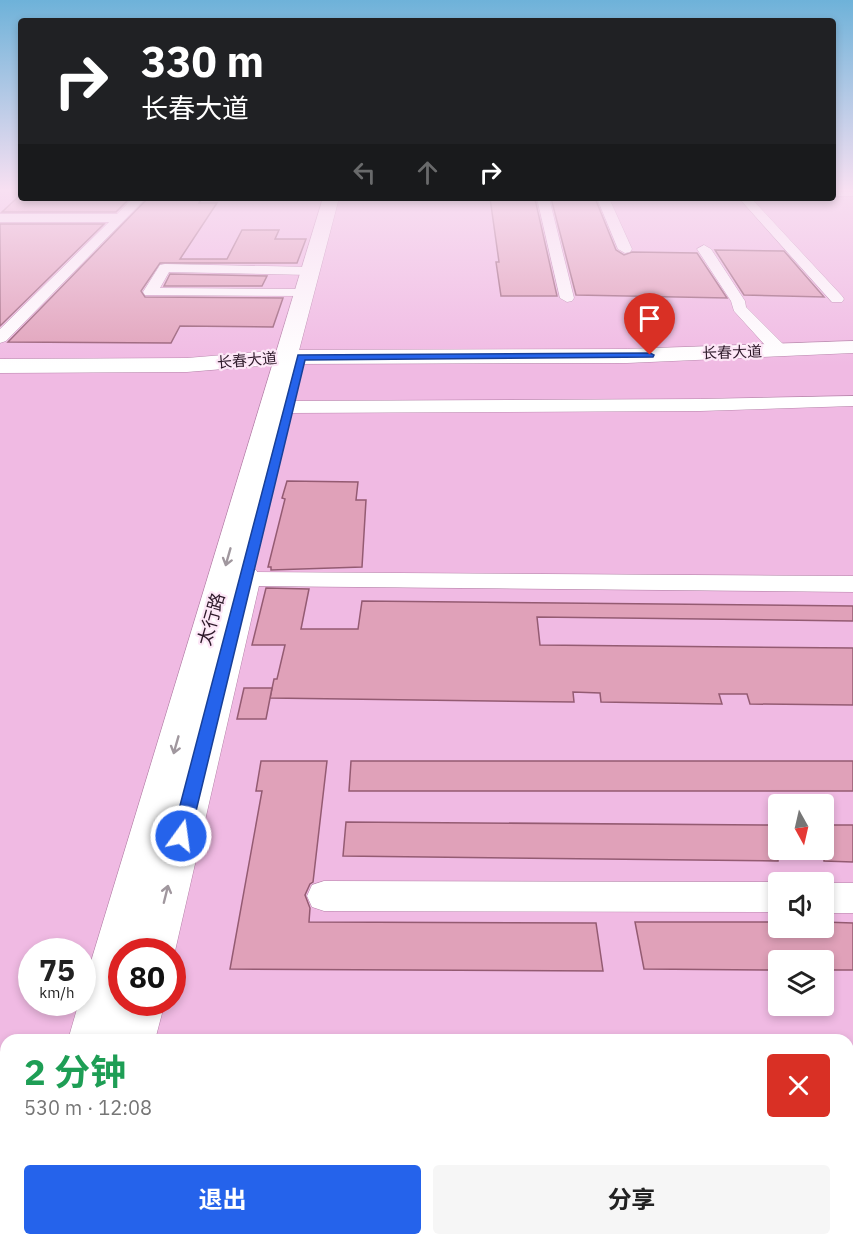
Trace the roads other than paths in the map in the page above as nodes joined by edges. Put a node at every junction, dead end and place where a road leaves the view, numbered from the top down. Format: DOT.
graph roads {
  1 [pos="88,250"];
  2 [pos="316,250"];
  3 [pos="326,250"];
  4 [pos="555,250"];
  5 [pos="705,250"];
  6 [pos="793,250"];
  7 [pos="307,281"];
  8 [pos="567,298"];
  9 [pos="837,299"];
  10 [pos="0,338"];
  11 [pos="853,347"];
  12 [pos="779,350"];
  13 [pos="293,357"];
  14 [pos="0,358"];
  15 [pos="0,366"];
  16 [pos="853,401"];
  17 [pos="288,407"];
  18 [pos="245,579"];
  19 [pos="853,584"];
  20 [pos="324,896"];
  21 [pos="768,897"];
  22 [pos="834,898"];
  23 [pos="853,898"];
  24 [pos="155,938"];
  25 [pos="136,1016"];
  26 [pos="95,1034"];
  27 [pos="132,1034"];
  1 -- 10 [label="street"];
  2 -- 7 [label="main road, 太行路"];
  3 -- 13 [label="main road, 太行路"];
  4 -- 8 [label="street"];
  5 -- 12 [label="street"];
  6 -- 9 [label="street"];
  7 -- 7 [label="street"];
  7 -- 13 [label="main road, 太行路"];
  11 -- 12 [label="main road, 长春大道"];
  12 -- 13 [label="main road, 长春大道"];
  13 -- 14 [label="main road"];
  13 -- 15 [label="main road, 长春大道"];
  13 -- 17 [label="main road, 太行路"];
  13 -- 26 [label="main road, 太行路, one-way"];
  16 -- 17 [label="street"];
  17 -- 18 [label="main road, 太行路"];
  18 -- 19 [label="street"];
  24 -- 18 [label="main road, 太行路, one-way"];
  20 -- 21 [label="street"];
  22 -- 23 [label="street"];
  25 -- 27 [label="main road"];
}
